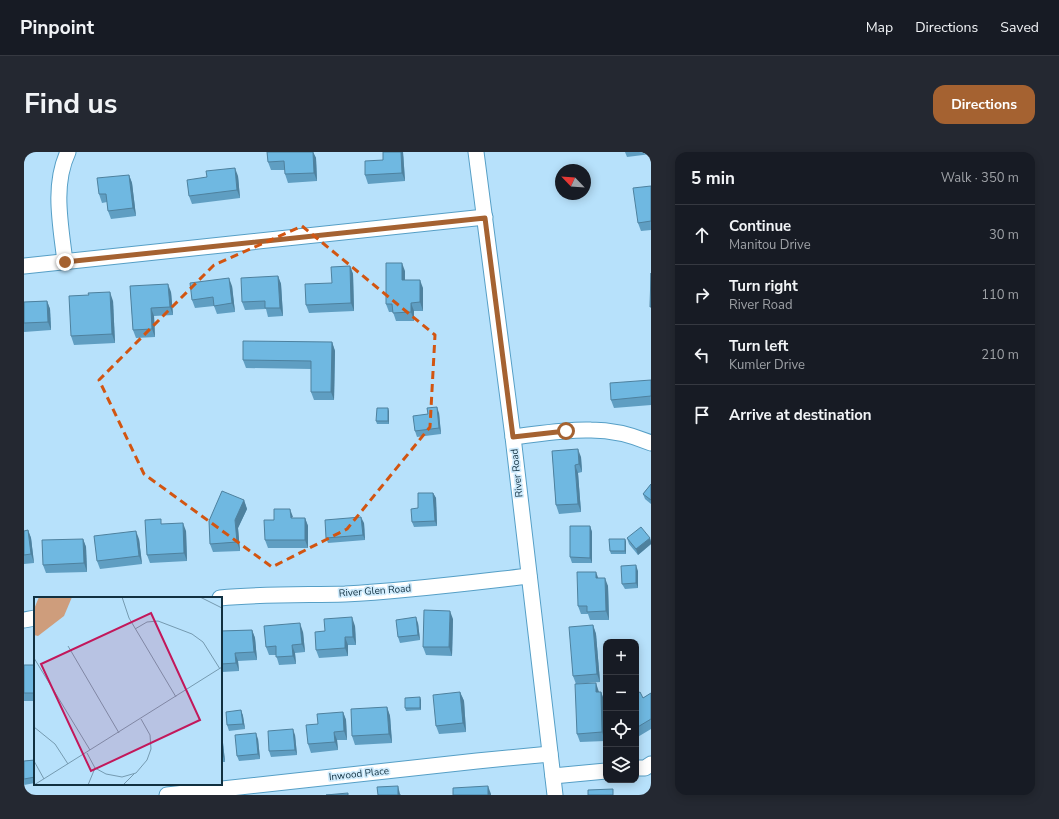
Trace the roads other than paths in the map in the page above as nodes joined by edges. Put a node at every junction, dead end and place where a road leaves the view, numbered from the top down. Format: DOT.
graph roads {
  1 [pos="68,152"];
  2 [pos="476,152"];
  3 [pos="485,218"];
  4 [pos="65,262"];
  5 [pos="24,266"];
  6 [pos="513,437"];
  7 [pos="651,443"];
  8 [pos="529,576"];
  9 [pos="222,598"];
  10 [pos="34,618"];
  11 [pos="24,620"];
  12 [pos="550,754"];
  13 [pos="603,771"];
  14 [pos="553,776"];
  15 [pos="167,795"];
  16 [pos="555,795"];
  1 -- 4 [label="street"];
  2 -- 3 [label="street, River Road"];
  3 -- 4 [label="street"];
  3 -- 6 [label="street, River Road"];
  4 -- 5 [label="street"];
  6 -- 7 [label="street"];
  6 -- 8 [label="street, River Road"];
  8 -- 9 [label="street, River Glen Road"];
  8 -- 12 [label="street, River Road"];
  10 -- 11 [label="street"];
  12 -- 14 [label="street, River Road"];
  12 -- 15 [label="street, Inwood Place"];
  13 -- 14 [label="street"];
  14 -- 16 [label="street, River Road"];
}
